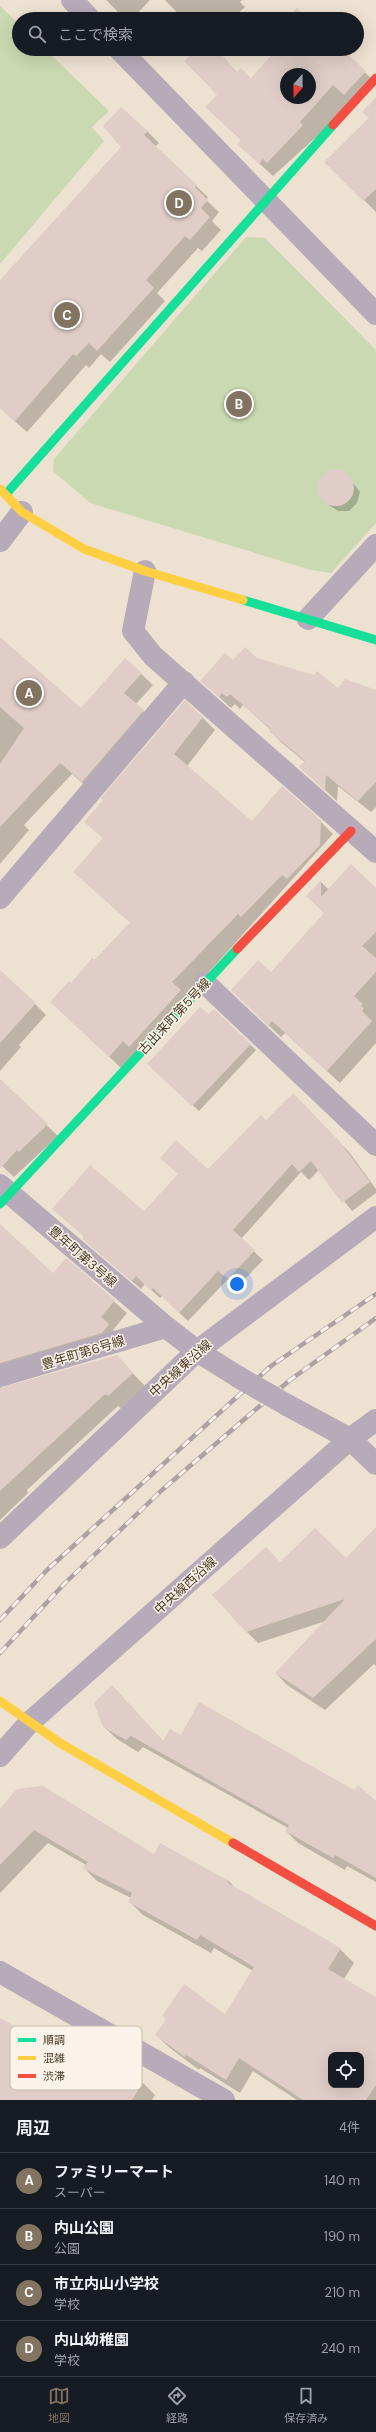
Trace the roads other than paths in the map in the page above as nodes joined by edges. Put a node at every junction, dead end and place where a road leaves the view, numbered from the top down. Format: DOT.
graph roads {
  1 [pos="72,0"];
  2 [pos="83,12"];
  3 [pos="126,56"];
  4 [pos="376,78"];
  5 [pos="264,201"];
  6 [pos="376,314"];
  7 [pos="3,491"];
  8 [pos="22,512"];
  9 [pos="0,541"];
  10 [pos="376,545"];
  11 [pos="145,571"];
  12 [pos="308,619"];
  13 [pos="376,640"];
  14 [pos="184,682"];
  15 [pos="351,830"];
  16 [pos="376,852"];
  17 [pos="0,898"];
  18 [pos="205,983"];
  19 [pos="376,1145"];
  20 [pos="3,1194"];
  21 [pos="376,1217"];
  22 [pos="166,1327"];
  23 [pos="197,1351"];
  24 [pos="0,1376"];
  25 [pos="376,1420"];
  26 [pos="350,1439"];
  27 [pos="376,1464"];
  28 [pos="0,1538"];
  29 [pos="0,1701"];
  30 [pos="29,1723"];
  31 [pos="0,1756"];
  32 [pos="376,1925"];
  33 [pos="0,1972"];
  34 [pos="94,2026"];
  35 [pos="142,2053"];
  36 [pos="224,2100"];
  1 -- 2 [label="street"];
  3 -- 5 [label="street"];
  4 -- 5 [label="street"];
  5 -- 6 [label="street"];
  5 -- 7 [label="street"];
  7 -- 8 [label="street"];
  8 -- 9 [label="street"];
  8 -- 11 [label="street"];
  10 -- 12 [label="street"];
  11 -- 12 [label="street"];
  11 -- 14 [label="street"];
  12 -- 13 [label="street"];
  14 -- 15 [label="street"];
  14 -- 17 [label="street"];
  15 -- 16 [label="street"];
  15 -- 18 [label="street, 古出来町第5号線"];
  18 -- 19 [label="street"];
  18 -- 20 [label="street, 古出来町第5号線"];
  20 -- 22 [label="street, 豊年町第3号線"];
  21 -- 23 [label="street, 中央線東沿線"];
  22 -- 23 [label="street, 豊年町第3号線"];
  22 -- 24 [label="street, 豊年町第6号線"];
  23 -- 26 [label="street, 豊年町第3号線, bridge"];
  23 -- 28 [label="street, 中央線東沿線"];
  25 -- 26 [label="street, 中央線西沿線"];
  26 -- 27 [label="street, 豊年町第3号線"];
  26 -- 30 [label="street, 中央線西沿線"];
  29 -- 30 [label="street"];
  30 -- 31 [label="street, 中央線西沿線"];
  30 -- 32 [label="street"];
  33 -- 34 [label="street"];
  35 -- 36 [label="street"];
}
